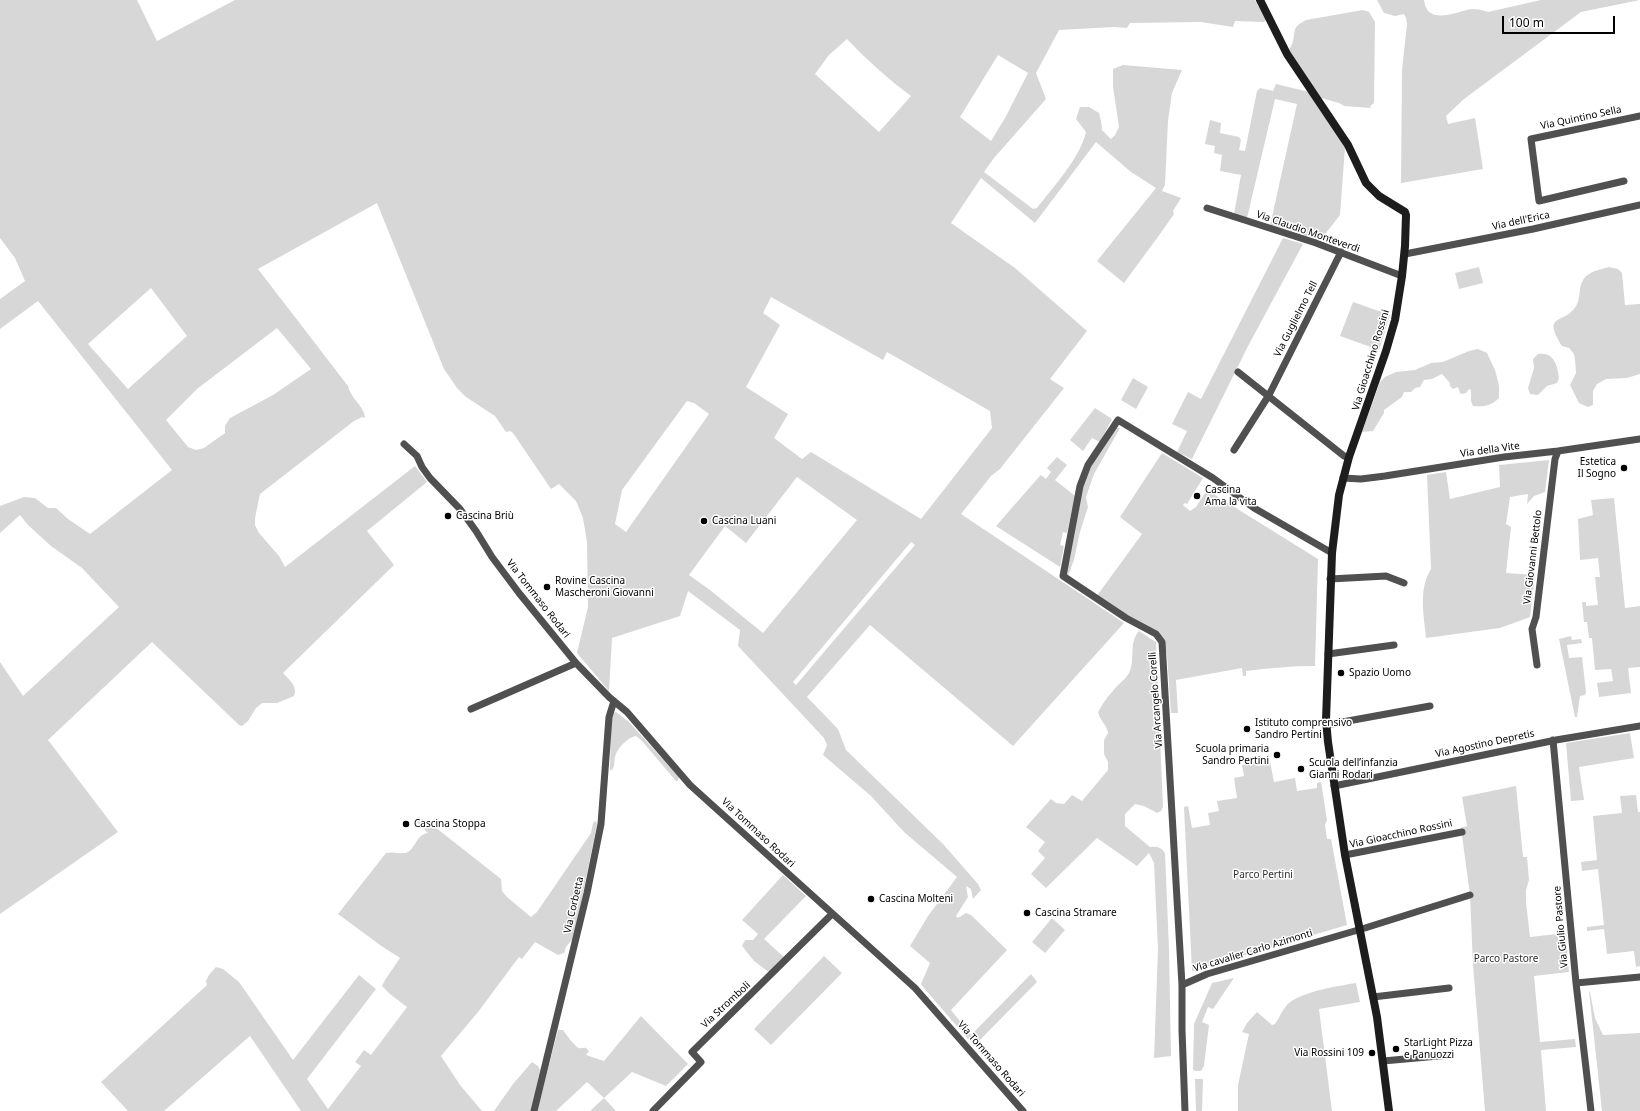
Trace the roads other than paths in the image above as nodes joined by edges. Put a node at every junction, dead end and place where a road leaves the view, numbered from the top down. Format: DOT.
graph roads {
  1 [pos="1260,0"];
  2 [pos="1640,116"];
  3 [pos="1624,182"];
  4 [pos="1640,205"];
  5 [pos="1207,208"];
  6 [pos="1341,252"];
  7 [pos="1404,254"];
  8 [pos="1402,276"];
  9 [pos="1238,372"];
  10 [pos="1268,395"];
  11 [pos="1640,439"];
  12 [pos="404,444"];
  13 [pos="1234,450"];
  14 [pos="1558,452"];
  15 [pos="1349,457"];
  16 [pos="1343,478"];
  17 [pos="1332,553"];
  18 [pos="1330,578"];
  19 [pos="1404,583"];
  20 [pos="1394,645"];
  21 [pos="1328,654"];
  22 [pos="576,663"];
  23 [pos="1537,665"];
  24 [pos="614,702"];
  25 [pos="1430,706"];
  26 [pos="471,709"];
  27 [pos="1326,725"];
  28 [pos="1640,726"];
  29 [pos="1553,740"];
  30 [pos="1334,786"];
  31 [pos="1462,832"];
  32 [pos="1345,855"];
  33 [pos="1470,895"];
  34 [pos="832,914"];
  35 [pos="1360,929"];
  36 [pos="1640,977"];
  37 [pos="1576,983"];
  38 [pos="1182,985"];
  39 [pos="1449,988"];
  40 [pos="1374,997"];
  41 [pos="1450,1055"];
  42 [pos="1383,1061"];
  43 [pos="534,1111"];
  44 [pos="653,1111"];
  45 [pos="1023,1111"];
  46 [pos="1186,1111"];
  47 [pos="1389,1111"];
  48 [pos="1591,1111"];
  1 -- 7 [label="street, Via Gioacchino Rossini"];
  2 -- 3 [label="street, Via Quintino Sella"];
  4 -- 7 [label="street, Via dell'Erica"];
  5 -- 6 [label="street, Via Claudio Monteverdi"];
  6 -- 8 [label="street, Via Claudio Monteverdi"];
  6 -- 10 [label="street, Via Guglielmo Tell"];
  7 -- 8 [label="street, Via Gioacchino Rossini"];
  8 -- 15 [label="street, Via Gioacchino Rossini"];
  9 -- 10 [label="street"];
  10 -- 13 [label="street, Via Guglielmo Tell"];
  10 -- 15 [label="street"];
  11 -- 14 [label="street, Via della Vite"];
  12 -- 22 [label="street, Via Tommaso Rodari"];
  14 -- 16 [label="street, Via della Vite"];
  14 -- 23 [label="street, Via Giovanni Bettolo"];
  15 -- 16 [label="street, Via Gioacchino Rossini"];
  16 -- 17 [label="street, Via Gioacchino Rossini"];
  17 -- 18 [label="street, Via Gioacchino Rossini"];
  17 -- 38 [label="street, Via Arcangelo Corelli"];
  18 -- 19 [label="street"];
  18 -- 21 [label="street, Via Gioacchino Rossini"];
  20 -- 21 [label="street"];
  21 -- 27 [label="street, Via Gioacchino Rossini"];
  22 -- 24 [label="street, Via Tommaso Rodari"];
  22 -- 26 [label="street"];
  24 -- 34 [label="street, Via Tommaso Rodari"];
  24 -- 43 [label="street, Via Corbetta"];
  25 -- 27 [label="street"];
  27 -- 30 [label="street, Via Gioacchino Rossini"];
  28 -- 29 [label="street, Via Agostino Depretis"];
  29 -- 30 [label="street, Via Agostino Depretis"];
  29 -- 37 [label="street, Via Giulio Pastore"];
  30 -- 32 [label="street, Via Gioacchino Rossini"];
  31 -- 32 [label="street, Via Gioacchino Rossini"];
  32 -- 35 [label="street, Via Gioacchino Rossini"];
  33 -- 35 [label="street"];
  34 -- 44 [label="street, Via Stromboli"];
  34 -- 45 [label="street, Via Tommaso Rodari"];
  35 -- 38 [label="street, Via cavalier Carlo Azimonti"];
  35 -- 40 [label="street, Via Gioacchino Rossini"];
  36 -- 37 [label="street"];
  37 -- 48 [label="street, Via Giulio Pastore"];
  38 -- 46 [label="street"];
  39 -- 40 [label="street"];
  40 -- 42 [label="street, Via Gioacchino Rossini"];
  41 -- 42 [label="street"];
  42 -- 47 [label="street, Via Gioacchino Rossini"];
}
